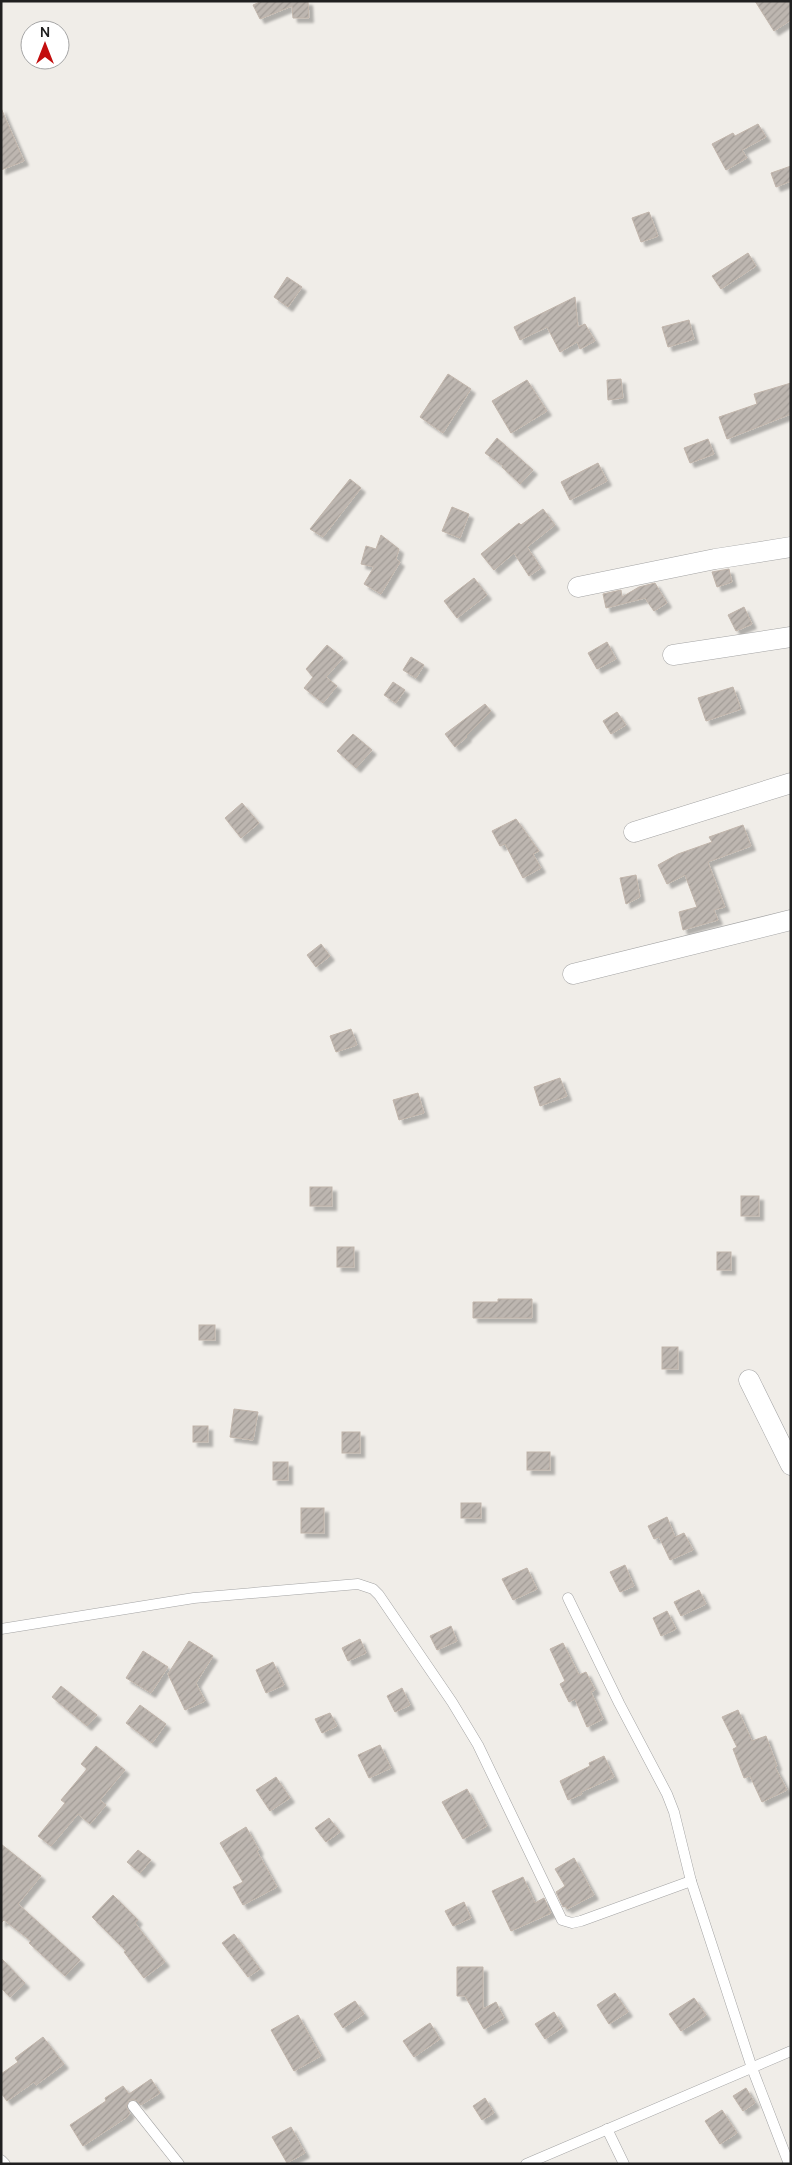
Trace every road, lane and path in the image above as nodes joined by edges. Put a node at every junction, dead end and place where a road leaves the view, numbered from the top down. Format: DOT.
graph roads {
  1 [pos="791,547"];
  2 [pos="578,587"];
  3 [pos="791,637"];
  4 [pos="673,655"];
  5 [pos="791,784"];
  6 [pos="634,832"];
  7 [pos="791,920"];
  8 [pos="573,974"];
  9 [pos="749,1380"];
  10 [pos="791,1465"];
  11 [pos="568,1598"];
  12 [pos="1,1629"];
  13 [pos="691,1880"];
  14 [pos="791,2051"];
  15 [pos="752,2068"];
  16 [pos="132,2106"];
  17 [pos="607,2130"];
  18 [pos="1,2160"];
  19 [pos="5,2164"];
  20 [pos="179,2164"];
  21 [pos="526,2164"];
  22 [pos="624,2164"];
  23 [pos="789,2164"];
  1 -- 2 [label="street"];
  3 -- 4 [label="street"];
  5 -- 6 [label="street"];
  7 -- 8 [label="street"];
  9 -- 10 [label="street"];
  11 -- 13 [label="lane"];
  12 -- 13 [label="lane"];
  13 -- 15 [label="lane"];
  14 -- 15 [label="lane"];
  15 -- 17 [label="lane"];
  15 -- 23 [label="lane"];
  16 -- 20 [label="lane"];
  17 -- 21 [label="lane"];
  17 -- 22 [label="lane"];
  18 -- 19 [label="lane"];
}
